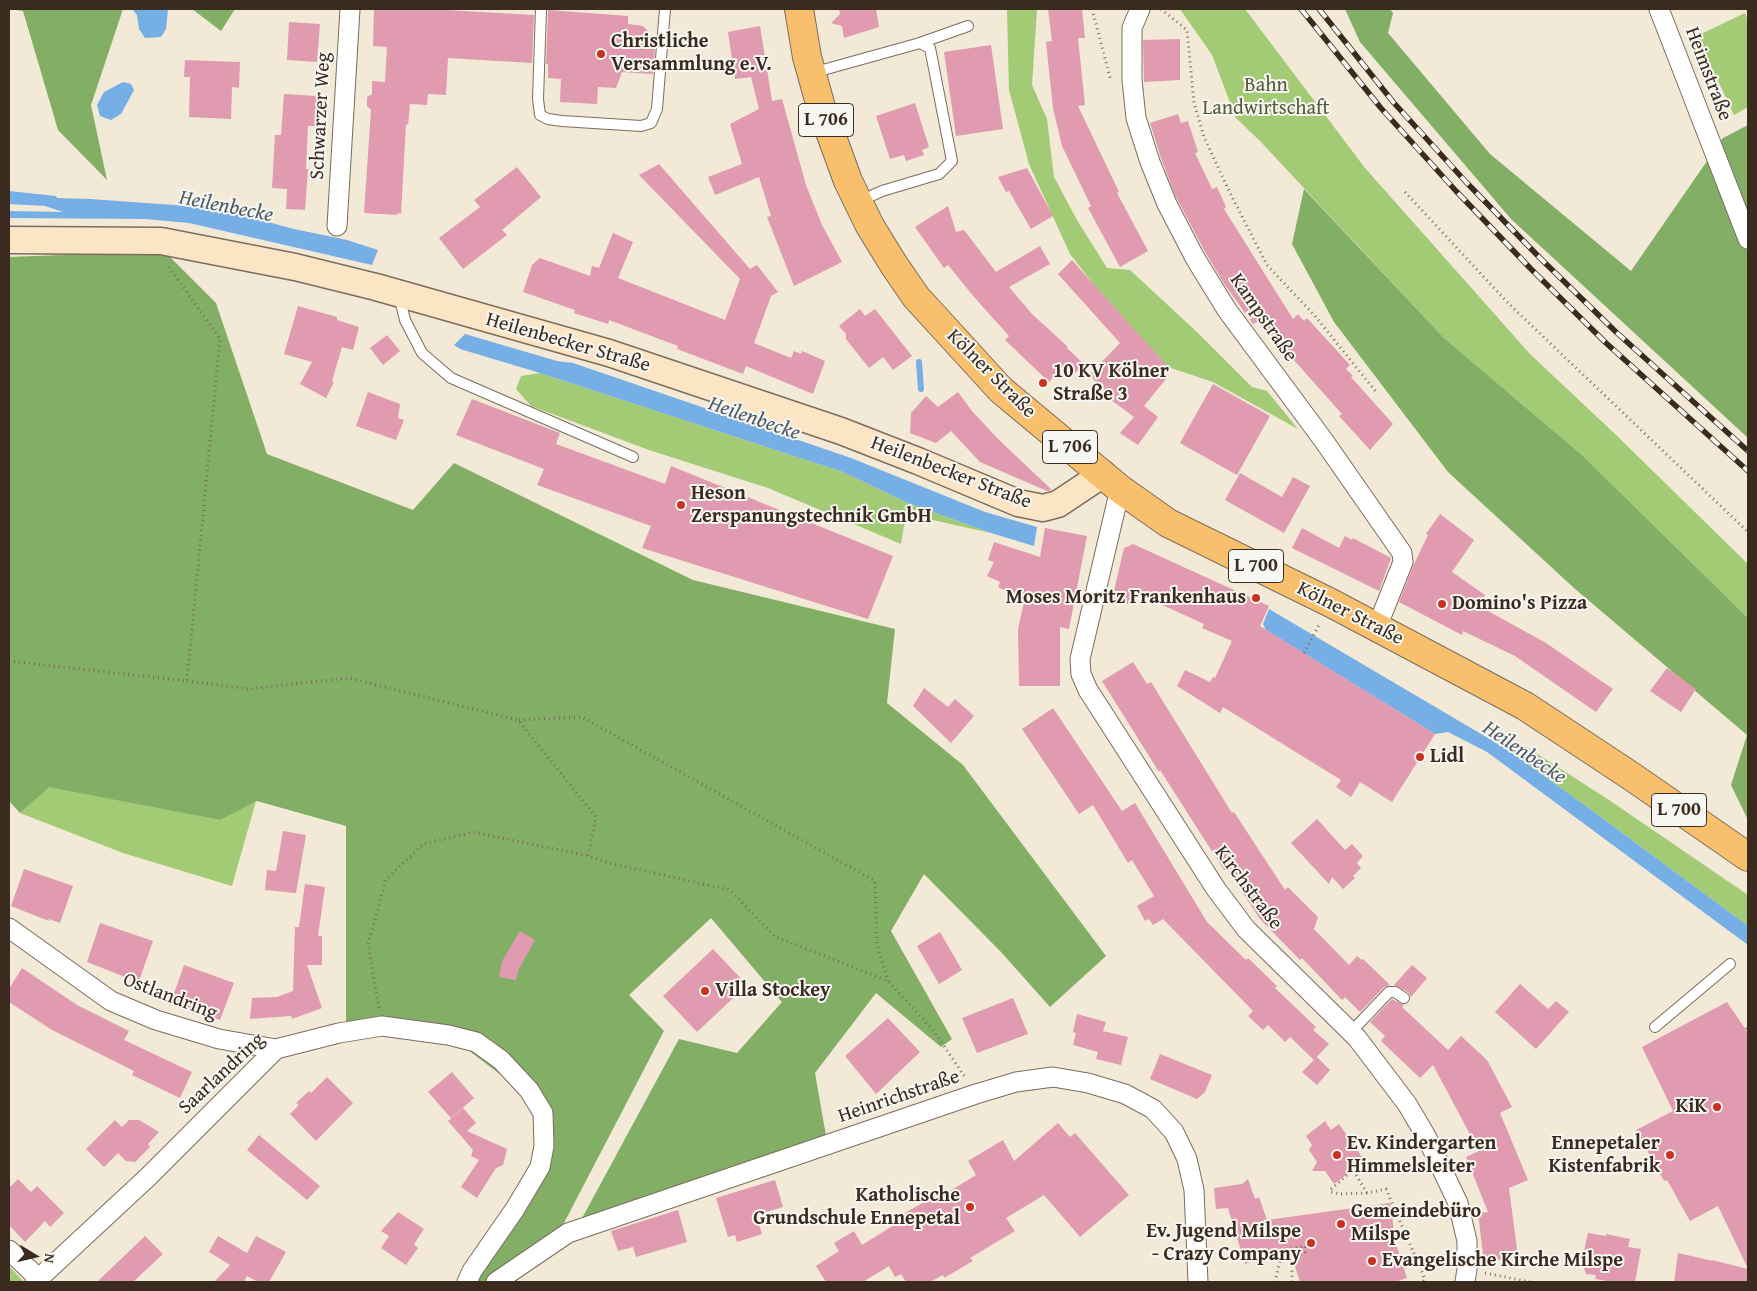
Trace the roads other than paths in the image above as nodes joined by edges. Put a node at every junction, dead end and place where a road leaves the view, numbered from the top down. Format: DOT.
graph roads {
  1 [pos="350,9"];
  2 [pos="541,9"];
  3 [pos="665,9"];
  4 [pos="798,9"];
  5 [pos="1140,9"];
  6 [pos="1659,9"];
  7 [pos="968,26"];
  8 [pos="920,43"];
  9 [pos="811,73"];
  10 [pos="858,202"];
  11 [pos="337,226"];
  12 [pos="1748,239"];
  13 [pos="9,240"];
  14 [pos="399,294"];
  15 [pos="633,457"];
  16 [pos="1111,482"];
  17 [pos="1377,627"];
  18 [pos="1748,857"];
  19 [pos="9,928"];
  20 [pos="1730,964"];
  21 [pos="1404,998"];
  22 [pos="1655,1027"];
  23 [pos="1350,1032"];
  24 [pos="276,1048"];
  25 [pos="9,1250"];
  26 [pos="1466,1276"];
  27 [pos="37,1280"];
  28 [pos="467,1282"];
  29 [pos="496,1282"];
  30 [pos="1198,1282"];
  1 -- 11 [label="street, Schwarzer Weg"];
  2 -- 3 [label="lane"];
  4 -- 9 [label="main road, Kölner Straße / L 706"];
  5 -- 17 [label="street, Kampstraße"];
  6 -- 12 [label="street, Heimstraße"];
  7 -- 8 [label="lane"];
  8 -- 9 [label="lane"];
  8 -- 10 [label="lane"];
  9 -- 10 [label="main road, Kölner Straße / L 706"];
  10 -- 16 [label="main road, Kölner Straße / L 706"];
  13 -- 14 [label="main road, Heilenbecker Straße"];
  14 -- 15 [label="lane"];
  14 -- 16 [label="main road, Heilenbecker Straße"];
  16 -- 17 [label="main road, Kölner Straße / L 700"];
  16 -- 23 [label="street, Kirchstraße"];
  17 -- 18 [label="main road, Kölner Straße / L 700"];
  19 -- 24 [label="street, Ostlandring"];
  20 -- 22 [label="lane"];
  21 -- 23 [label="lane"];
  23 -- 26 [label="street, Kirchstraße"];
  24 -- 27 [label="street, Saarlandring"];
  24 -- 28 [label="street, Saarlandring"];
  25 -- 27 [label="street"];
  29 -- 30 [label="street, Heinrichstraße"];
}
